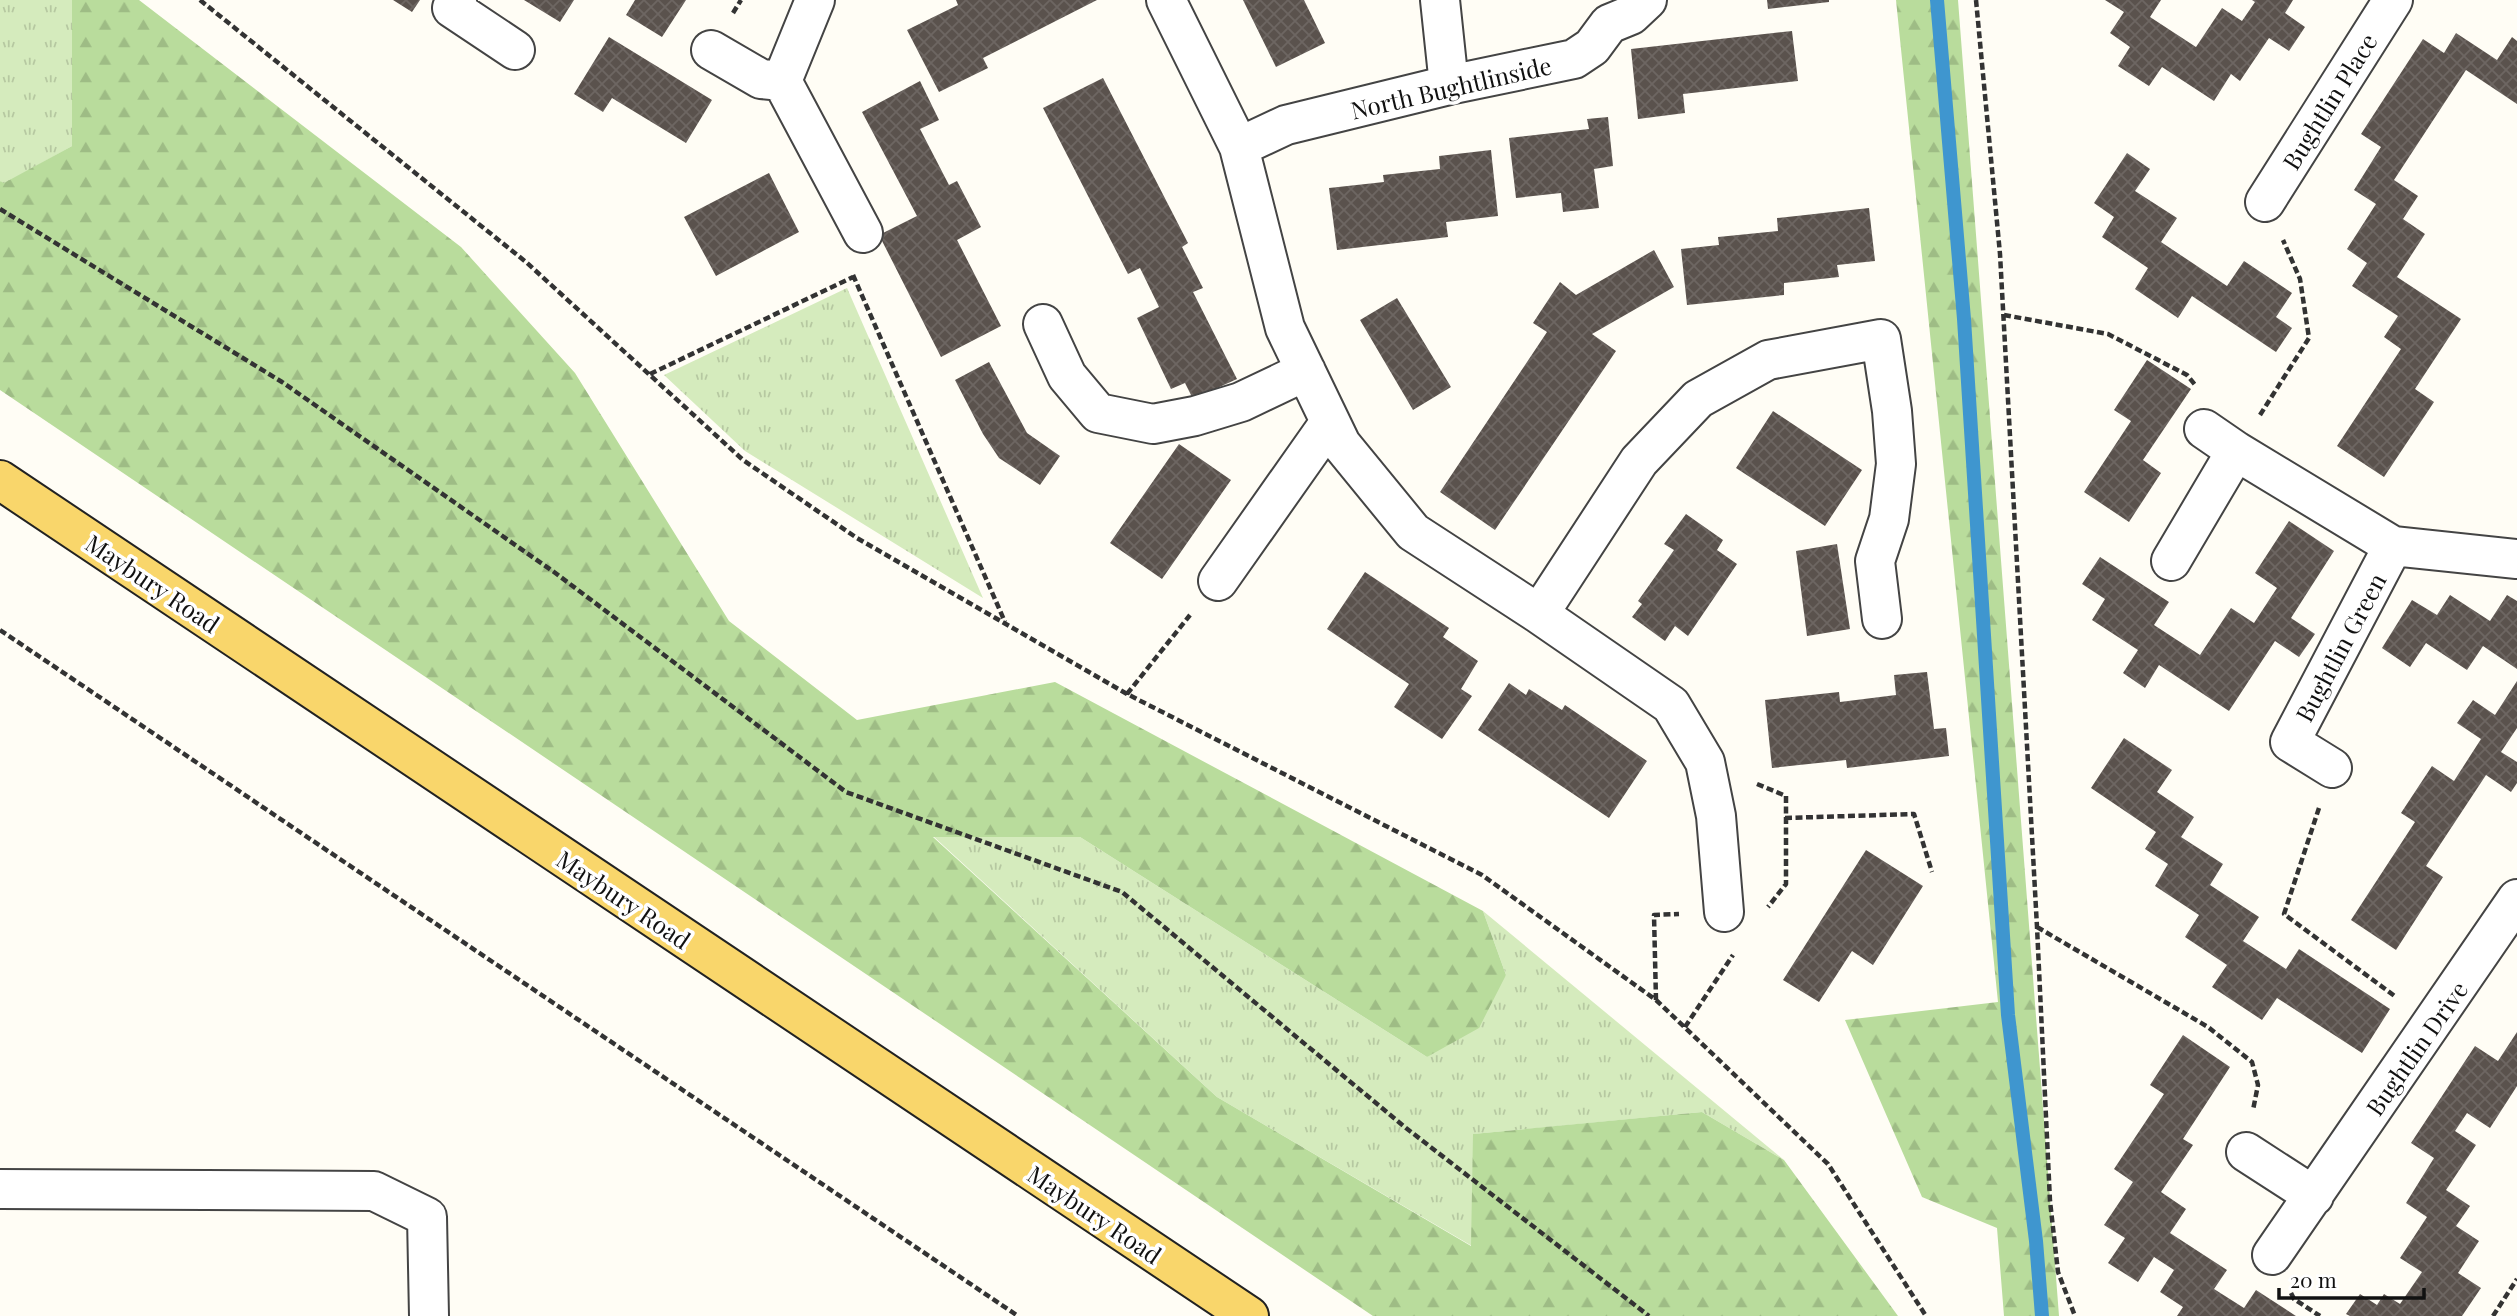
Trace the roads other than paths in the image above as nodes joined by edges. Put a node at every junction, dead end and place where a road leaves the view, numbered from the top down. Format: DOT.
graph roads {
  1 [pos="457,0"];
  2 [pos="815,0"];
  3 [pos="1166,0"];
  4 [pos="1440,0"];
  5 [pos="1647,0"];
  6 [pos="2393,0"];
  7 [pos="515,50"];
  8 [pos="711,50"];
  9 [pos="782,81"];
  10 [pos="1449,85"];
  11 [pos="1239,147"];
  12 [pos="2265,202"];
  13 [pos="863,233"];
  14 [pos="1043,324"];
  15 [pos="1306,372"];
  16 [pos="1330,422"];
  17 [pos="2204,429"];
  18 [pos="2236,451"];
  19 [pos="0,480"];
  20 [pos="2393,546"];
  21 [pos="2517,559"];
  22 [pos="2171,561"];
  23 [pos="1218,581"];
  24 [pos="1539,614"];
  25 [pos="1882,619"];
  26 [pos="2332,768"];
  27 [pos="2515,909"];
  28 [pos="1737,921"];
  29 [pos="2246,1152"];
  30 [pos="0,1189"];
  31 [pos="2314,1196"];
  32 [pos="2272,1255"];
  33 [pos="429,1316"];
  34 [pos="1249,1316"];
  1 -- 7 [label="street"];
  2 -- 9 [label="street"];
  3 -- 11 [label="street"];
  4 -- 10 [label="street"];
  5 -- 10 [label="street, North Bughtlinside"];
  6 -- 12 [label="street, Bughtlin Place"];
  8 -- 9 [label="street"];
  9 -- 13 [label="street"];
  10 -- 11 [label="street, North Bughtlinside"];
  11 -- 15 [label="street"];
  14 -- 15 [label="street"];
  15 -- 16 [label="street"];
  16 -- 23 [label="street"];
  16 -- 24 [label="street"];
  17 -- 18 [label="street, Bughtlin Green"];
  18 -- 20 [label="street, Bughtlin Green"];
  18 -- 22 [label="street"];
  19 -- 34 [label="main road, Maybury Road"];
  20 -- 21 [label="street, Bughtlin Green"];
  20 -- 26 [label="street, Bughtlin Green"];
  24 -- 25 [label="street"];
  24 -- 28 [label="street"];
  27 -- 31 [label="street, Bughtlin Drive"];
  29 -- 31 [label="street"];
  30 -- 33 [label="street"];
  31 -- 32 [label="street, Bughtlin Drive"];
}
